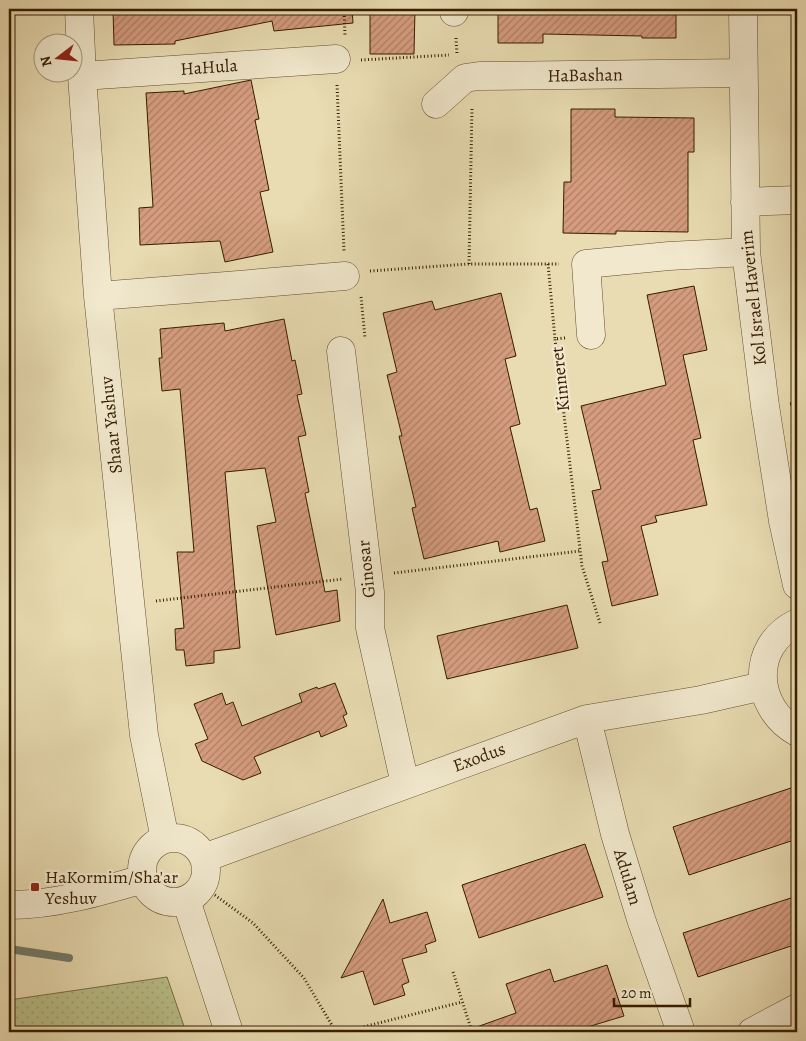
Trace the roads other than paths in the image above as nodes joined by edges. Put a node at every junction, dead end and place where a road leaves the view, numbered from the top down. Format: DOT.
graph roads {
  1 [pos="79,9"];
  2 [pos="743,9"];
  3 [pos="80,32"];
  4 [pos="336,59"];
  5 [pos="743,73"];
  6 [pos="82,76"];
  7 [pos="436,104"];
  8 [pos="797,200"];
  9 [pos="745,202"];
  10 [pos="746,252"];
  11 [pos="352,274"];
  12 [pos="98,296"];
  13 [pos="591,335"];
  14 [pos="341,351"];
  15 [pos="797,585"];
  16 [pos="797,623"];
  17 [pos="763,686"];
  18 [pos="587,719"];
  19 [pos="797,732"];
  20 [pos="405,784"];
  21 [pos="165,839"];
  22 [pos="204,858"];
  23 [pos="143,879"];
  24 [pos="194,893"];
  25 [pos="9,905"];
  26 [pos="797,1008"];
  27 [pos="230,1032"];
  28 [pos="680,1032"];
  29 [pos="752,1032"];
  1 -- 3 [label="street, Shaar Yashuv"];
  2 -- 5 [label="street, Kol Israel Haverim"];
  4 -- 6 [label="street, HaHula"];
  5 -- 7 [label="street, HaBashan"];
  5 -- 9 [label="street, Kol Israel Haverim"];
  6 -- 12 [label="street, Shaar Yashuv"];
  8 -- 9 [label="street"];
  9 -- 10 [label="street, Kol Israel Haverim"];
  10 -- 13 [label="street, Kinneret"];
  10 -- 15 [label="street, Kol Israel Haverim"];
  11 -- 12 [label="street"];
  12 -- 21 [label="street, Shaar Yashuv"];
  14 -- 20 [label="street, Ginosar"];
  16 -- 17 [label="street"];
  17 -- 18 [label="street, Exodus"];
  17 -- 19 [label="street"];
  18 -- 20 [label="street, Exodus"];
  18 -- 28 [label="street, Adulam"];
  20 -- 22 [label="street, Exodus"];
  21 -- 22 [label="street"];
  21 -- 23 [label="street"];
  22 -- 24 [label="street"];
  23 -- 24 [label="street"];
  23 -- 25 [label="street"];
  24 -- 27 [label="street"];
  26 -- 29 [label="street"];
}
